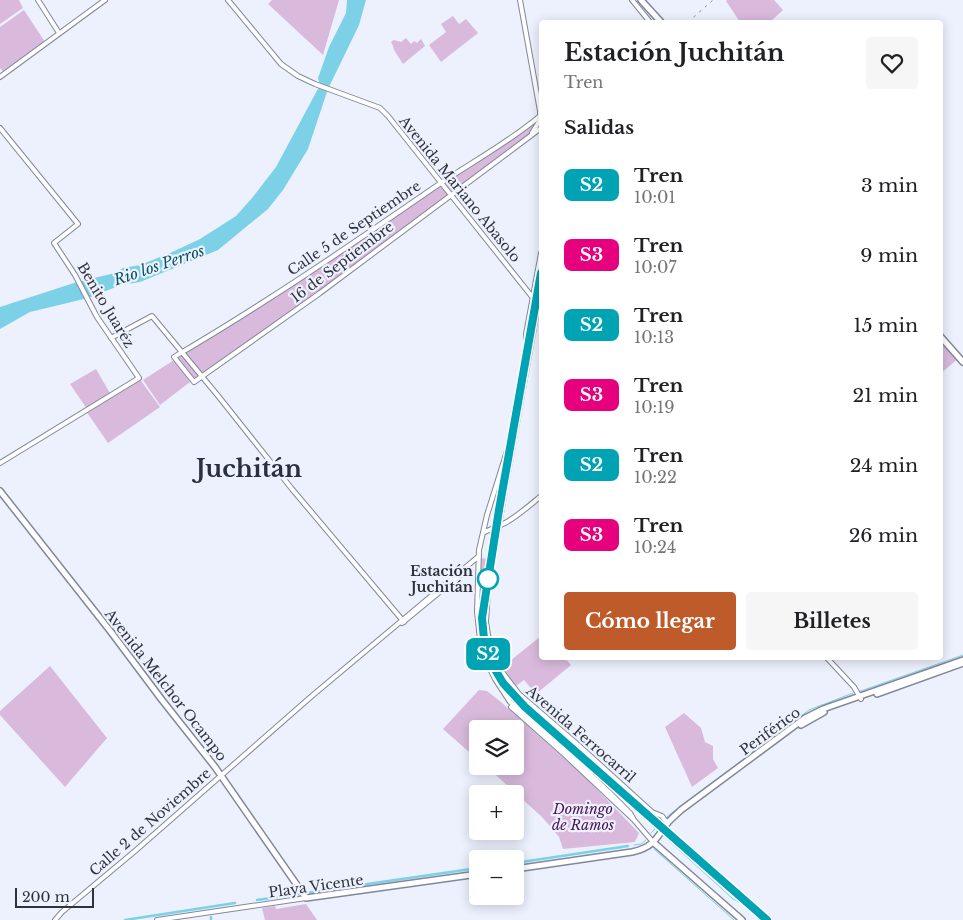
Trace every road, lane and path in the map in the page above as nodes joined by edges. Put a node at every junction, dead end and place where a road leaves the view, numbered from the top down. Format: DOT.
graph roads {
  1 [pos="38,0"];
  2 [pos="105,0"];
  3 [pos="228,0"];
  4 [pos="520,0"];
  5 [pos="632,0"];
  6 [pos="641,0"];
  7 [pos="648,20"];
  8 [pos="659,20"];
  9 [pos="60,33"];
  10 [pos="0,77"];
  11 [pos="539,103"];
  12 [pos="539,117"];
  13 [pos="539,122"];
  14 [pos="525,127"];
  15 [pos="0,128"];
  16 [pos="539,129"];
  17 [pos="531,135"];
  18 [pos="441,182"];
  19 [pos="451,195"];
  20 [pos="539,264"];
  21 [pos="533,297"];
  22 [pos="539,305"];
  23 [pos="539,311"];
  24 [pos="111,338"];
  25 [pos="943,339"];
  26 [pos="183,352"];
  27 [pos="963,362"];
  28 [pos="202,377"];
  29 [pos="194,382"];
  30 [pos="0,463"];
  31 [pos="0,491"];
  32 [pos="539,498"];
  33 [pos="499,526"];
  34 [pos="483,533"];
  35 [pos="479,558"];
  36 [pos="475,564"];
  37 [pos="403,621"];
  38 [pos="830,660"];
  39 [pos="963,662"];
  40 [pos="858,695"];
  41 [pos="221,776"];
  42 [pos="667,823"];
  43 [pos="664,829"];
  44 [pos="653,842"];
  45 [pos="524,868"];
  46 [pos="469,875"];
  47 [pos="303,895"];
  48 [pos="55,920"];
  49 [pos="157,920"];
  50 [pos="742,920"];
  1 -- 9 [label="street"];
  2 -- 9 [label="street"];
  3 -- 18 [label="street, Avenida Mariano Abasolo"];
  4 -- 11 [label="street"];
  5 -- 7 [label="street"];
  6 -- 8 [label="main road"];
  9 -- 10 [label="street"];
  12 -- 14 [label="street, Calle 5 de Septiembre"];
  13 -- 17 [label="street"];
  14 -- 17 [label="street"];
  14 -- 18 [label="street, Calle 5 de Septiembre"];
  15 -- 24 [label="street, Benito Juaréz"];
  16 -- 17 [label="street, 16 de Septiembre"];
  17 -- 19 [label="street, 16 de Septiembre"];
  18 -- 19 [label="street, Avenida Mariano Abasolo"];
  18 -- 26 [label="street, Calle 5 de Septiembre"];
  19 -- 21 [label="street, Avenida Mariano Abasolo"];
  19 -- 28 [label="street, 16 de Septiembre"];
  20 -- 21 [label="street"];
  21 -- 22 [label="street, Avenida Mariano Abasolo"];
  21 -- 34 [label="street"];
  23 -- 33 [label="street, Avenida Ferrocarril"];
  24 -- 26 [label="street"];
  24 -- 30 [label="street, Benito Juaréz"];
  25 -- 27 [label="main road"];
  26 -- 28 [label="street"];
  26 -- 29 [label="street, Calle 5 de Septiembre"];
  28 -- 29 [label="street, 16 de Septiembre"];
  28 -- 37 [label="street"];
  31 -- 41 [label="main road, Avenida Melchor Ocampo"];
  32 -- 33 [label="street"];
  33 -- 34 [label="street"];
  33 -- 42 [label="street, Avenida Ferrocarril"];
  34 -- 35 [label="street"];
  35 -- 36 [label="street"];
  35 -- 36 [label="street, Calle 2 de Noviembre"];
  36 -- 37 [label="street, Calle 2 de Noviembre"];
  36 -- 44 [label="street"];
  37 -- 41 [label="street, Calle 2 de Noviembre"];
  38 -- 40 [label="street"];
  39 -- 40 [label="main road, Periférico"];
  40 -- 42 [label="main road, Periférico"];
  40 -- 43 [label="main road, Periférico"];
  41 -- 47 [label="main road, Avenida Melchor Ocampo"];
  41 -- 48 [label="street, Calle 2 de Noviembre"];
  42 -- 43 [label="main road, Periférico"];
  43 -- 44 [label="main road, Periférico"];
  44 -- 45 [label="main road"];
  44 -- 50 [label="main road"];
  46 -- 47 [label="main road, Playa Vicente"];
  47 -- 49 [label="street, Playa Vicente"];
}
